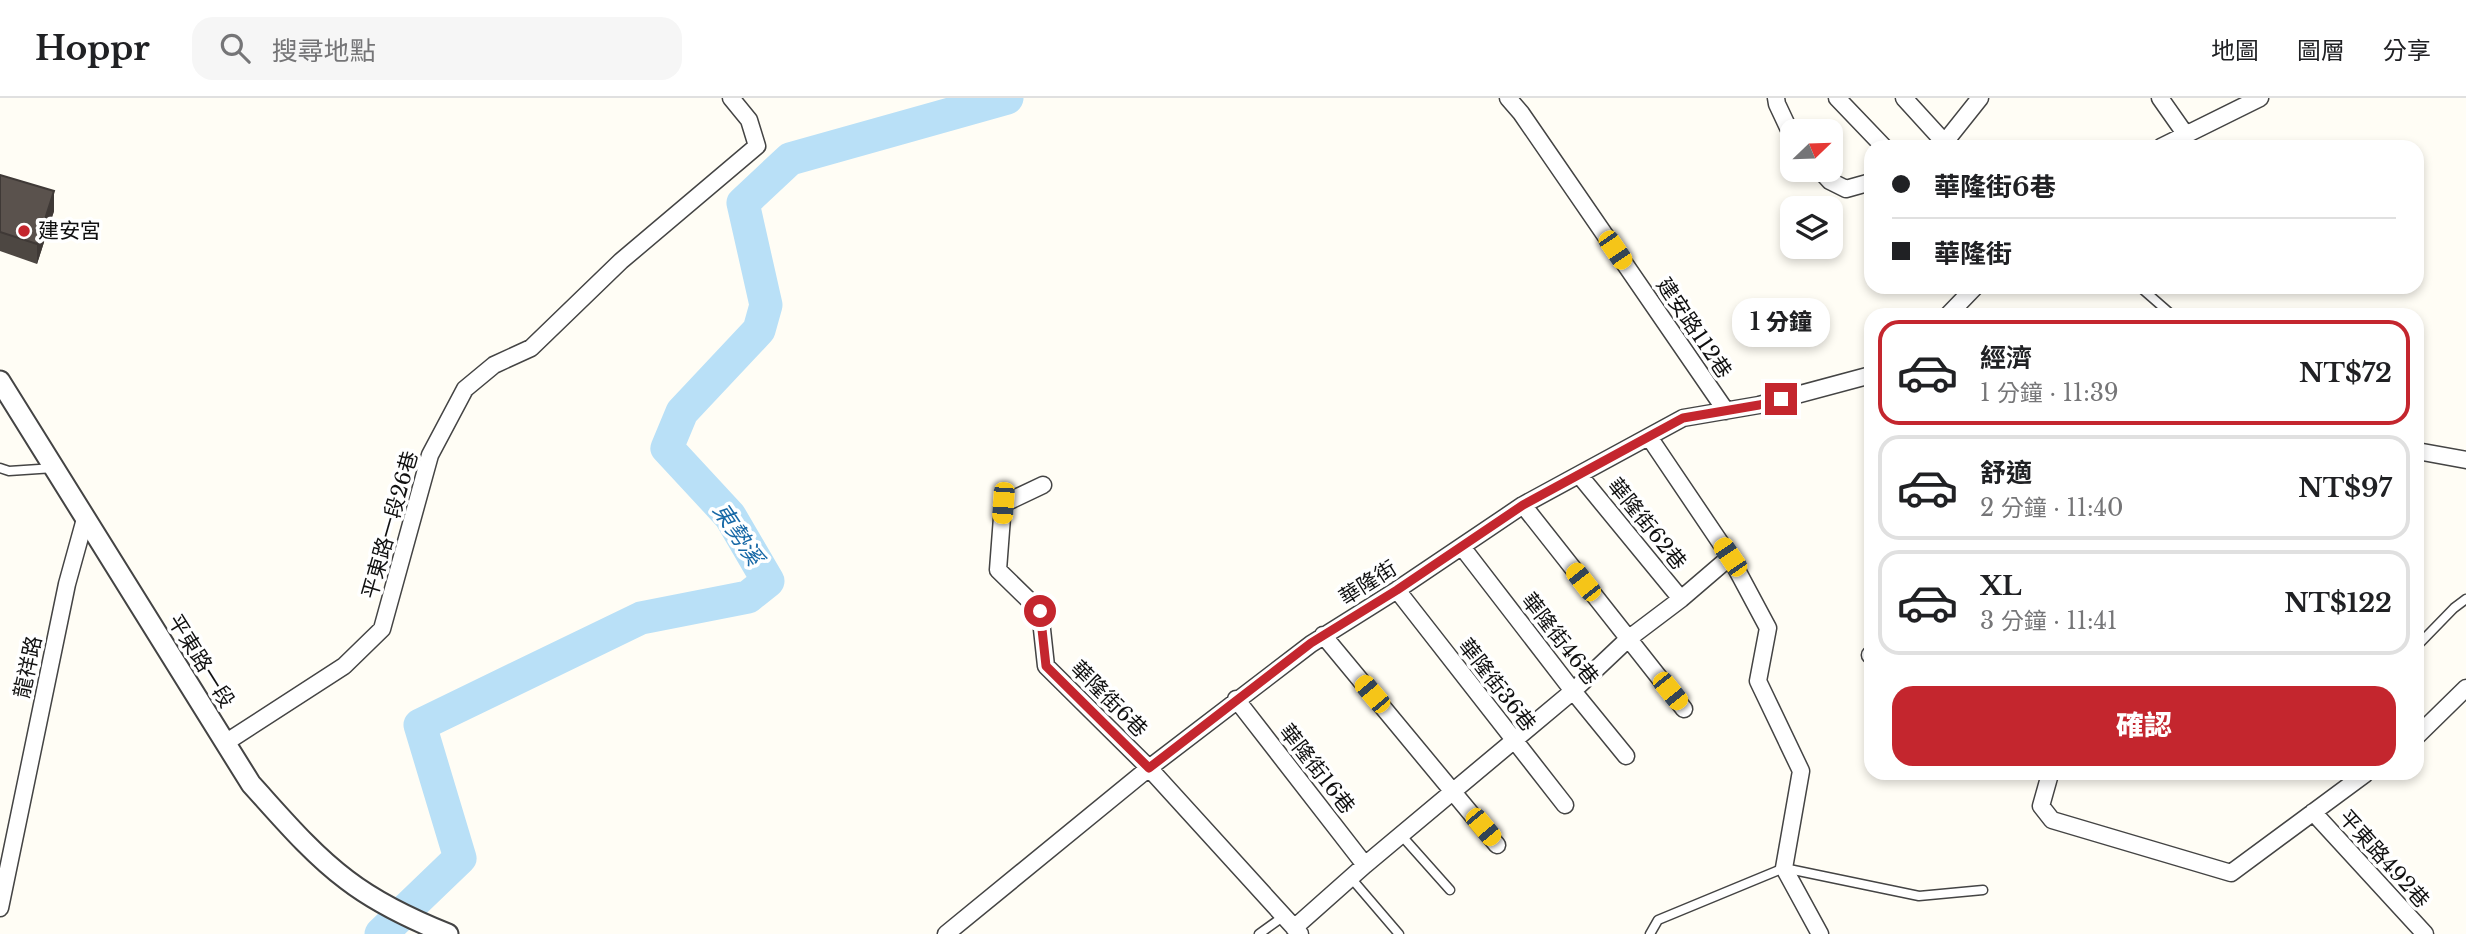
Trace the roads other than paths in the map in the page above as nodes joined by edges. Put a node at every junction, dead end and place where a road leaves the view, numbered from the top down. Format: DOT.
graph roads {
  1 [pos="731,98"];
  2 [pos="1508,98"];
  3 [pos="1776,98"];
  4 [pos="1837,98"];
  5 [pos="1904,98"];
  6 [pos="1980,98"];
  7 [pos="2160,98"];
  8 [pos="2260,98"];
  9 [pos="1784,119"];
  10 [pos="2186,135"];
  11 [pos="1877,140"];
  12 [pos="1939,140"];
  13 [pos="1947,140"];
  14 [pos="2176,140"];
  15 [pos="1832,182"];
  16 [pos="1864,184"];
  17 [pos="1968,294"];
  18 [pos="2148,294"];
  19 [pos="1955,308"];
  20 [pos="2164,308"];
  21 [pos="1864,377"];
  22 [pos="0,381"];
  23 [pos="1726,411"];
  24 [pos="1649,437"];
  25 [pos="2424,452"];
  26 [pos="2466,460"];
  27 [pos="0,468"];
  28 [pos="54,468"];
  29 [pos="1580,476"];
  30 [pos="1043,485"];
  31 [pos="1523,505"];
  32 [pos="85,519"];
  33 [pos="1462,547"];
  34 [pos="1730,557"];
  35 [pos="1397,590"];
  36 [pos="1681,599"];
  37 [pos="2466,599"];
  38 [pos="1323,635"];
  39 [pos="1628,639"];
  40 [pos="2424,639"];
  41 [pos="2466,688"];
  42 [pos="1573,691"];
  43 [pos="1236,699"];
  44 [pos="1684,709"];
  45 [pos="2424,729"];
  46 [pos="1514,741"];
  47 [pos="225,743"];
  48 [pos="1626,756"];
  49 [pos="1149,768"];
  50 [pos="2048,780"];
  51 [pos="2357,780"];
  52 [pos="1454,792"];
  53 [pos="1566,805"];
  54 [pos="2313,812"];
  55 [pos="1401,835"];
  56 [pos="1497,845"];
  57 [pos="1365,865"];
  58 [pos="1784,868"];
  59 [pos="1351,878"];
  60 [pos="1450,890"];
  61 [pos="1983,890"];
  62 [pos="0,908"];
  63 [pos="1293,926"];
  64 [pos="448,934"];
  65 [pos="946,934"];
  66 [pos="1259,934"];
  67 [pos="1399,934"];
  68 [pos="1650,934"];
  69 [pos="1820,934"];
  70 [pos="2425,934"];
  1 -- 47 [label="street, 平東路一段26巷"];
  2 -- 23 [label="street, 建安路112巷"];
  3 -- 9 [label="street"];
  4 -- 11 [label="street"];
  5 -- 12 [label="street"];
  6 -- 13 [label="street"];
  7 -- 10 [label="street"];
  8 -- 10 [label="street"];
  10 -- 14 [label="street"];
  15 -- 16 [label="street"];
  17 -- 19 [label="street"];
  18 -- 20 [label="lane"];
  21 -- 23 [label="street, 華隆街"];
  22 -- 28 [label="street, 平東路一段"];
  23 -- 24 [label="street, 華隆街"];
  24 -- 29 [label="street, 華隆街"];
  24 -- 34 [label="street"];
  25 -- 26 [label="street"];
  27 -- 28 [label="lane"];
  28 -- 32 [label="street, 平東路一段"];
  29 -- 31 [label="street, 華隆街"];
  29 -- 36 [label="street, 華隆街62巷"];
  30 -- 49 [label="street, 華隆街6巷"];
  31 -- 33 [label="street, 華隆街"];
  31 -- 39 [label="street"];
  32 -- 47 [label="street, 平東路一段"];
  32 -- 62 [label="street, 龍祥路"];
  33 -- 35 [label="street, 華隆街"];
  33 -- 42 [label="street, 華隆街46巷"];
  34 -- 36 [label="street"];
  34 -- 58 [label="street"];
  35 -- 38 [label="street, 華隆街"];
  35 -- 46 [label="street, 華隆街36巷"];
  36 -- 39 [label="street"];
  37 -- 40 [label="lane"];
  38 -- 43 [label="street, 華隆街"];
  38 -- 52 [label="street"];
  39 -- 42 [label="street"];
  39 -- 44 [label="street"];
  41 -- 45 [label="street"];
  42 -- 46 [label="street"];
  42 -- 48 [label="street, 華隆街46巷"];
  43 -- 49 [label="street, 華隆街"];
  43 -- 57 [label="street, 華隆街16巷"];
  46 -- 52 [label="street"];
  46 -- 53 [label="street, 華隆街36巷"];
  47 -- 64 [label="street, 平東路一段"];
  49 -- 63 [label="street, 華隆街6巷"];
  49 -- 65 [label="street, 華隆街"];
  50 -- 54 [label="street"];
  51 -- 54 [label="street"];
  52 -- 55 [label="street"];
  52 -- 56 [label="street"];
  54 -- 70 [label="street, 平東路492巷"];
  55 -- 57 [label="street"];
  55 -- 60 [label="lane"];
  57 -- 59 [label="street"];
  58 -- 61 [label="lane"];
  58 -- 68 [label="lane"];
  58 -- 69 [label="street"];
  59 -- 63 [label="street"];
  59 -- 67 [label="lane"];
  63 -- 66 [label="lane"];
}
